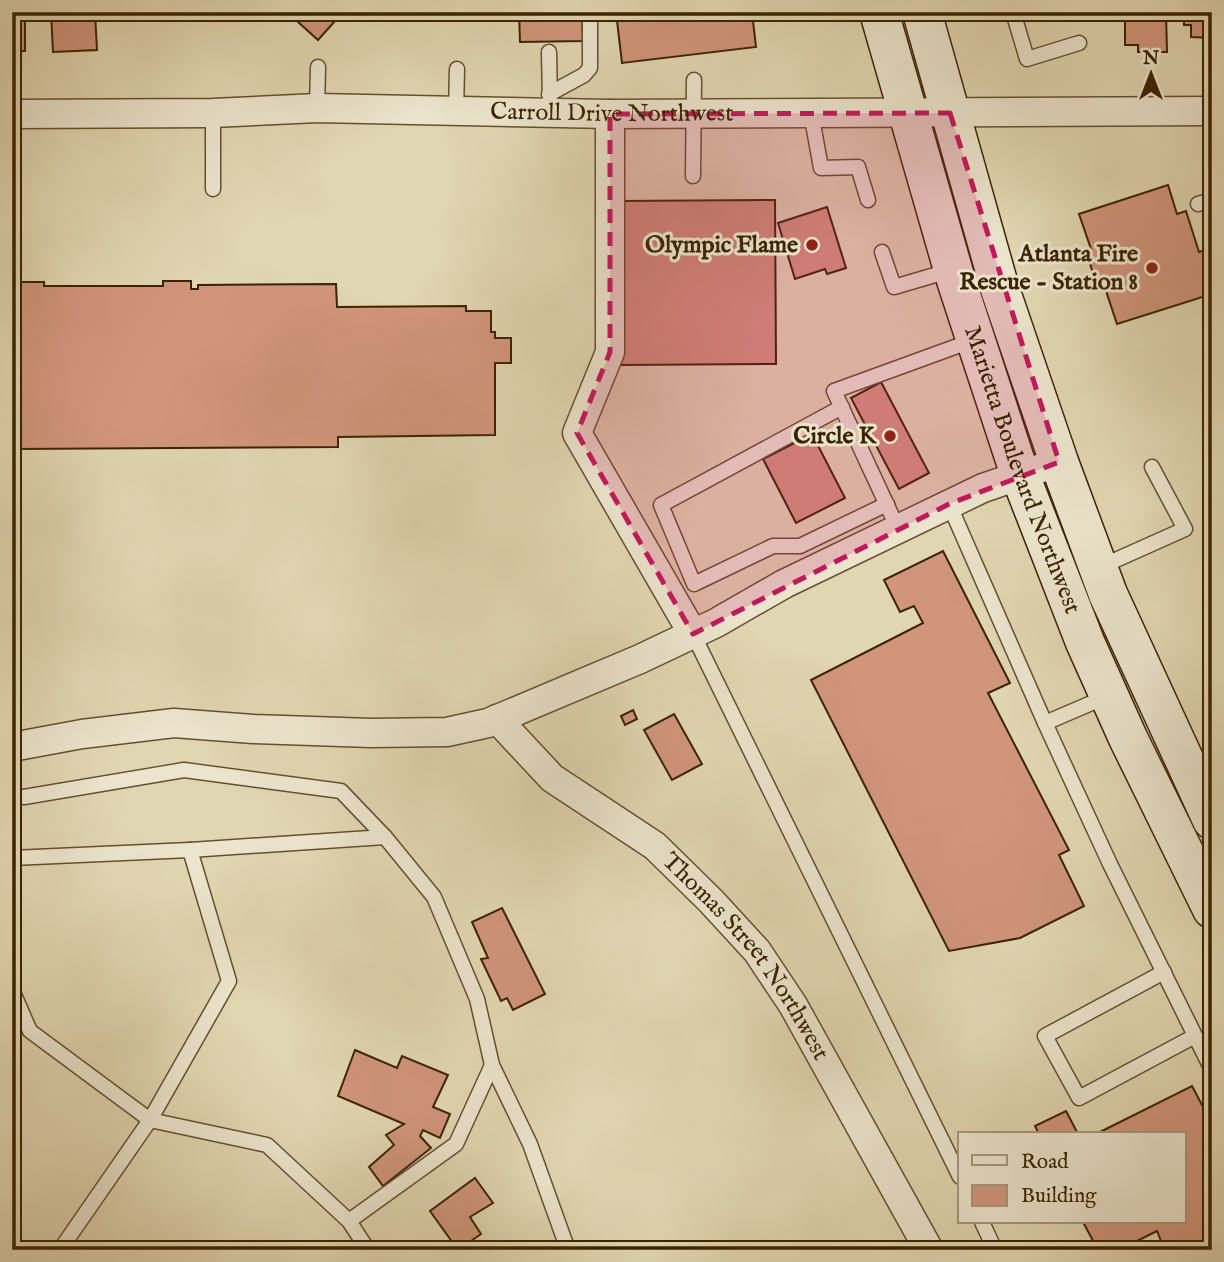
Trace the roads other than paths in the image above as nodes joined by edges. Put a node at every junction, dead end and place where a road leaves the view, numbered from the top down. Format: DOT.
graph roads {
  1 [pos="590,12"];
  2 [pos="879,12"];
  3 [pos="922,12"];
  4 [pos="1013,12"];
  5 [pos="1079,43"];
  6 [pos="549,52"];
  7 [pos="318,67"];
  8 [pos="457,69"];
  9 [pos="694,80"];
  10 [pos="550,104"];
  11 [pos="317,108"];
  12 [pos="456,111"];
  13 [pos="1212,111"];
  14 [pos="213,113"];
  15 [pos="811,113"];
  16 [pos="907,113"];
  17 [pos="950,113"];
  18 [pos="12,114"];
  19 [pos="610,114"];
  20 [pos="694,114"];
  21 [pos="693,176"];
  22 [pos="213,189"];
  23 [pos="868,200"];
  24 [pos="882,252"];
  25 [pos="953,270"];
  26 [pos="975,339"];
  27 [pos="842,407"];
  28 [pos="1059,462"];
  29 [pos="1152,467"];
  30 [pos="1020,475"];
  31 [pos="948,504"];
  32 [pos="892,516"];
  33 [pos="1098,568"];
  34 [pos="693,634"];
  35 [pos="1109,695"];
  36 [pos="497,719"];
  37 [pos="1045,723"];
  38 [pos="12,747"];
  39 [pos="24,797"];
  40 [pos="1208,804"];
  41 [pos="384,836"];
  42 [pos="190,850"];
  43 [pos="12,858"];
  44 [pos="1212,909"];
  45 [pos="1164,972"];
  46 [pos="12,990"];
  47 [pos="1195,1037"];
  48 [pos="492,1065"];
  49 [pos="1212,1070"];
  50 [pos="150,1121"];
  51 [pos="958,1173"];
  52 [pos="349,1221"];
  53 [pos="983,1224"];
  54 [pos="60,1250"];
  55 [pos="368,1250"];
  56 [pos="568,1250"];
  57 [pos="929,1250"];
  58 [pos="995,1250"];
  1 -- 10 [label="lane"];
  2 -- 16 [label="main road, Marietta Boulevard Northwest"];
  3 -- 17 [label="main road"];
  4 -- 5 [label="lane"];
  6 -- 10 [label="lane"];
  7 -- 11 [label="lane"];
  8 -- 12 [label="lane"];
  9 -- 20 [label="lane"];
  10 -- 12 [label="street, Carroll Drive Northwest"];
  10 -- 19 [label="street, Carroll Drive Northwest"];
  11 -- 12 [label="street, Carroll Drive Northwest"];
  11 -- 14 [label="street, Carroll Drive Northwest"];
  13 -- 17 [label="street, Carroll Drive Northwest"];
  14 -- 18 [label="street, Carroll Drive Northwest"];
  14 -- 22 [label="lane"];
  15 -- 16 [label="street, Carroll Drive Northwest"];
  15 -- 20 [label="street, Carroll Drive Northwest"];
  15 -- 23 [label="lane"];
  16 -- 17 [label="street, Carroll Drive Northwest"];
  16 -- 25 [label="main road, Marietta Boulevard Northwest"];
  17 -- 28 [label="main road"];
  19 -- 20 [label="street, Carroll Drive Northwest"];
  19 -- 34 [label="street"];
  20 -- 21 [label="lane"];
  24 -- 25 [label="lane"];
  25 -- 26 [label="main road, Marietta Boulevard Northwest"];
  26 -- 27 [label="lane"];
  26 -- 30 [label="main road, Marietta Boulevard Northwest"];
  27 -- 32 [label="lane"];
  27 -- 32 [label="lane"];
  28 -- 30 [label="street"];
  28 -- 33 [label="main road"];
  29 -- 33 [label="lane"];
  30 -- 31 [label="street"];
  30 -- 35 [label="main road, Marietta Boulevard Northwest"];
  31 -- 32 [label="street"];
  31 -- 37 [label="lane"];
  32 -- 34 [label="street"];
  33 -- 40 [label="main road"];
  34 -- 36 [label="street"];
  34 -- 51 [label="lane"];
  35 -- 37 [label="lane"];
  35 -- 44 [label="main road, Marietta Boulevard Northwest"];
  36 -- 38 [label="street"];
  36 -- 57 [label="street, Thomas Street Northwest"];
  37 -- 45 [label="lane"];
  39 -- 41 [label="lane"];
  41 -- 42 [label="lane"];
  41 -- 48 [label="lane"];
  42 -- 43 [label="lane"];
  42 -- 50 [label="lane"];
  45 -- 47 [label="lane"];
  45 -- 47 [label="lane"];
  46 -- 50 [label="lane"];
  47 -- 49 [label="lane"];
  48 -- 52 [label="lane"];
  48 -- 56 [label="lane"];
  50 -- 52 [label="lane"];
  50 -- 54 [label="lane"];
  52 -- 55 [label="lane"];
  53 -- 58 [label="lane"];
}
